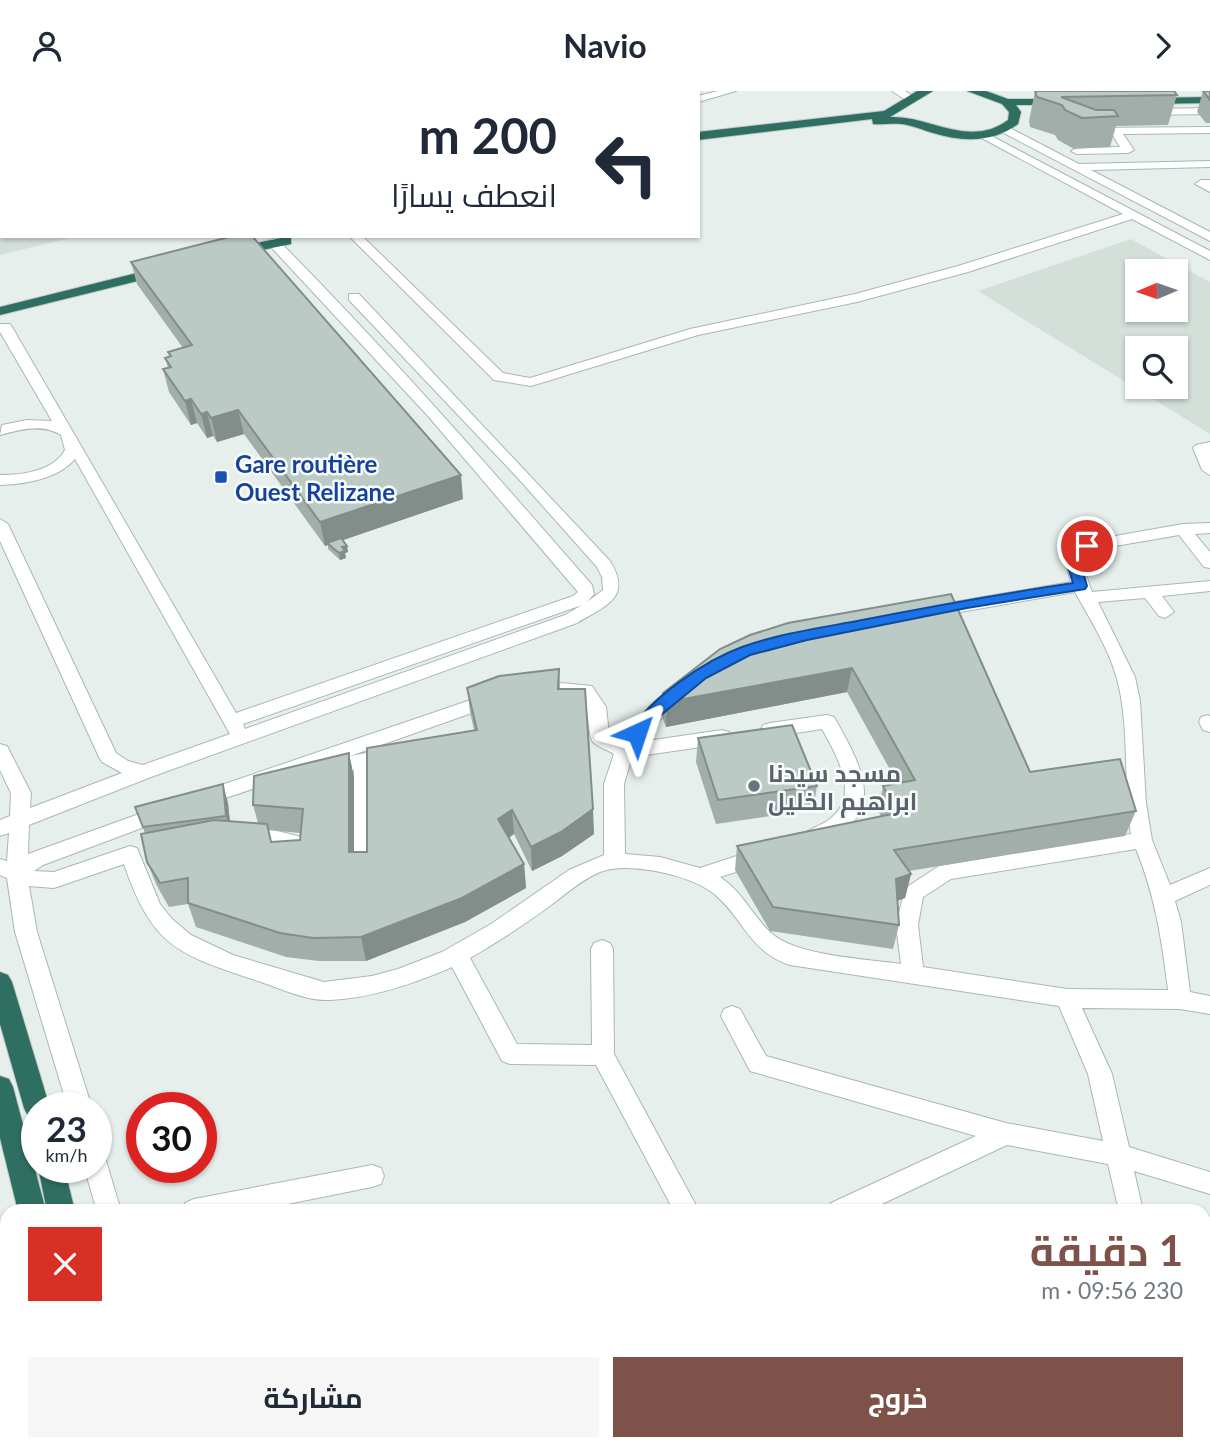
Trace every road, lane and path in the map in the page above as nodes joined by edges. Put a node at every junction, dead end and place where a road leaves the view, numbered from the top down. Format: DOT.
graph roads {
  1 [pos="731,91"];
  2 [pos="897,91"];
  3 [pos="926,91"];
  4 [pos="973,91"];
  5 [pos="700,99"];
  6 [pos="907,100"];
  7 [pos="1210,100"];
  8 [pos="1006,102"];
  9 [pos="1179,106"];
  10 [pos="1137,107"];
  11 [pos="1073,108"];
  12 [pos="1210,109"];
  13 [pos="1038,113"];
  14 [pos="1016,117"];
  15 [pos="924,127"];
  16 [pos="1004,129"];
  17 [pos="1190,130"];
  18 [pos="1207,130"];
  19 [pos="1116,131"];
  20 [pos="1079,132"];
  21 [pos="982,134"];
  22 [pos="700,136"];
  23 [pos="700,143"];
  24 [pos="1077,151"];
  25 [pos="1210,164"];
  26 [pos="1076,167"];
  27 [pos="1133,215"];
  28 [pos="1210,237"];
  29 [pos="285,238"];
  30 [pos="357,238"];
  31 [pos="222,251"];
  32 [pos="1210,255"];
  33 [pos="354,297"];
  34 [pos="0,301"];
  35 [pos="0,311"];
  36 [pos="0,328"];
  37 [pos="0,431"];
  38 [pos="69,436"];
  39 [pos="1210,447"];
  40 [pos="1210,470"];
  41 [pos="0,481"];
  42 [pos="0,524"];
  43 [pos="1210,528"];
  44 [pos="1183,529"];
  45 [pos="1210,563"];
  46 [pos="1210,586"];
  47 [pos="1084,592"];
  48 [pos="1149,592"];
  49 [pos="948,608"];
  50 [pos="1165,613"];
  51 [pos="909,615"];
  52 [pos="959,632"];
  53 [pos="701,675"];
  54 [pos="236,728"];
  55 [pos="417,750"];
  56 [pos="0,751"];
  57 [pos="624,751"];
  58 [pos="365,761"];
  59 [pos="144,772"];
  60 [pos="243,785"];
  61 [pos="21,821"];
  62 [pos="0,828"];
  63 [pos="122,828"];
  64 [pos="1142,840"];
  65 [pos="222,841"];
  66 [pos="299,843"];
  67 [pos="795,845"];
  68 [pos="156,850"];
  69 [pos="771,853"];
  70 [pos="130,854"];
  71 [pos="615,862"];
  72 [pos="364,869"];
  73 [pos="8,870"];
  74 [pos="699,876"];
  75 [pos="1210,876"];
  76 [pos="1163,897"];
  77 [pos="602,949"];
  78 [pos="457,955"];
  79 [pos="913,974"];
  80 [pos="0,982"];
  81 [pos="1067,998"];
  82 [pos="1180,1000"];
  83 [pos="1210,1005"];
  84 [pos="732,1016"];
  85 [pos="603,1055"];
  86 [pos="0,1087"];
  87 [pos="32,1092"];
  88 [pos="75,1092"];
  89 [pos="1006,1135"];
  90 [pos="1119,1155"];
  91 [pos="372,1176"];
  92 [pos="55,1183"];
  93 [pos="101,1183"];
  94 [pos="1210,1183"];
  95 [pos="30,1204"];
  96 [pos="59,1204"];
  97 [pos="107,1204"];
  98 [pos="230,1204"];
  99 [pos="683,1204"];
  100 [pos="855,1204"];
  101 [pos="1130,1204"];
  1 -- 5 [label="street"];
  2 -- 6 [label="street"];
  3 -- 6 [label="highway"];
  4 -- 8 [label="highway"];
  6 -- 15 [label="highway"];
  6 -- 22 [label="highway"];
  7 -- 9 [label="highway"];
  8 -- 11 [label="highway"];
  8 -- 14 [label="highway"];
  9 -- 10 [label="highway"];
  9 -- 12 [label="highway"];
  9 -- 17 [label="street"];
  9 -- 18 [label="street"];
  11 -- 13 [label="street"];
  11 -- 14 [label="highway"];
  14 -- 16 [label="highway"];
  15 -- 21 [label="highway"];
  15 -- 23 [label="highway"];
  16 -- 21 [label="highway"];
  16 -- 26 [label="street"];
  17 -- 18 [label="street"];
  17 -- 19 [label="street"];
  19 -- 20 [label="street"];
  19 -- 24 [label="street"];
  21 -- 27 [label="street"];
  25 -- 26 [label="street"];
  26 -- 28 [label="street"];
  27 -- 30 [label="street"];
  27 -- 32 [label="street"];
  29 -- 31 [label="highway"];
  29 -- 54 [label="street"];
  33 -- 54 [label="street"];
  34 -- 35 [label="highway"];
  36 -- 38 [label="street"];
  37 -- 38 [label="street"];
  38 -- 41 [label="street"];
  38 -- 54 [label="street"];
  39 -- 40 [label="street"];
  42 -- 59 [label="street"];
  43 -- 44 [label="street"];
  44 -- 45 [label="street"];
  44 -- 47 [label="street"];
  46 -- 48 [label="street"];
  47 -- 48 [label="street"];
  47 -- 49 [label="street"];
  47 -- 64 [label="street"];
  48 -- 50 [label="street"];
  49 -- 51 [label="street"];
  49 -- 52 [label="street"];
  53 -- 57 [label="street"];
  54 -- 59 [label="street"];
  55 -- 58 [label="street"];
  56 -- 61 [label="street"];
  57 -- 60 [label="street"];
  57 -- 67 [label="street"];
  57 -- 71 [label="street"];
  58 -- 60 [label="street"];
  58 -- 72 [label="street"];
  59 -- 61 [label="street"];
  60 -- 63 [label="street"];
  61 -- 62 [label="street"];
  61 -- 73 [label="street"];
  63 -- 70 [label="street"];
  63 -- 73 [label="street"];
  64 -- 76 [label="street"];
  64 -- 79 [label="street"];
  65 -- 66 [label="street"];
  68 -- 70 [label="street"];
  69 -- 74 [label="street"];
  70 -- 73 [label="street"];
  70 -- 78 [label="street"];
  71 -- 74 [label="street"];
  71 -- 78 [label="street"];
  73 -- 88 [label="street"];
  74 -- 79 [label="street"];
  75 -- 76 [label="street"];
  76 -- 82 [label="street"];
  77 -- 85 [label="street"];
  78 -- 85 [label="street"];
  79 -- 81 [label="street"];
  80 -- 87 [label="highway"];
  81 -- 82 [label="street"];
  81 -- 90 [label="street"];
  82 -- 83 [label="street"];
  84 -- 89 [label="street"];
  85 -- 99 [label="street"];
  86 -- 95 [label="highway"];
  89 -- 90 [label="street"];
  89 -- 100 [label="street"];
  90 -- 94 [label="street"];
  90 -- 101 [label="street"];
  91 -- 98 [label="street"];
  92 -- 96 [label="highway"];
  93 -- 97 [label="street"];
}
